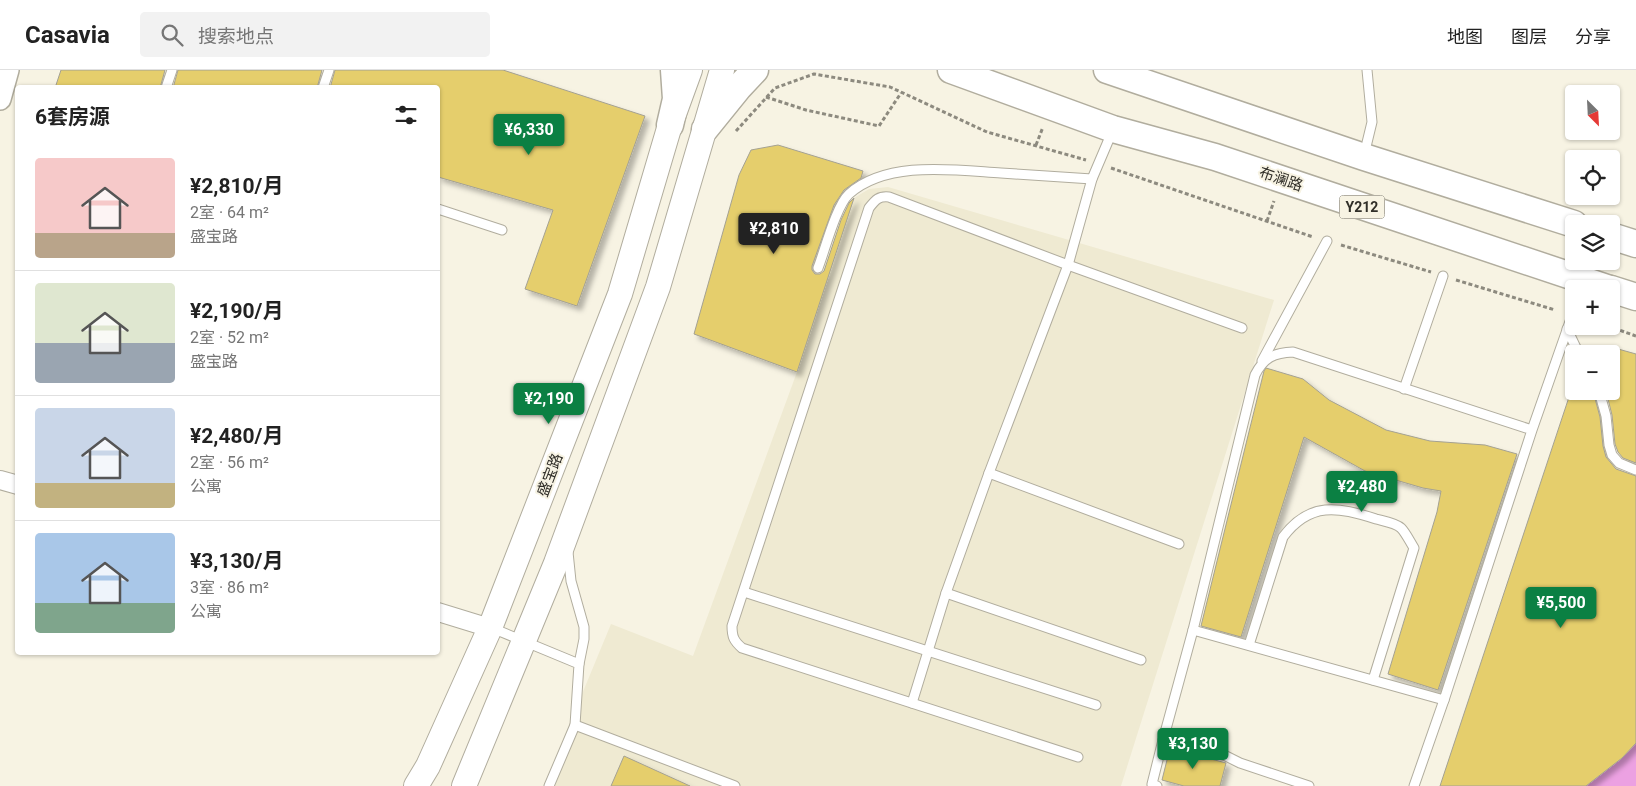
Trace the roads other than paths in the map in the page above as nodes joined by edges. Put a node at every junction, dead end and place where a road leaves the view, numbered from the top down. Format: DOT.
graph roads {
  1 [pos="8,70"];
  2 [pos="172,70"];
  3 [pos="329,70"];
  4 [pos="674,70"];
  5 [pos="690,70"];
  6 [pos="722,70"];
  7 [pos="755,70"];
  8 [pos="951,70"];
  9 [pos="1107,70"];
  10 [pos="1367,70"];
  11 [pos="167,85"];
  12 [pos="323,85"];
  13 [pos="0,99"];
  14 [pos="670,125"];
  15 [pos="705,129"];
  16 [pos="1113,129"];
  17 [pos="1364,157"];
  18 [pos="1092,179"];
  19 [pos="440,210"];
  20 [pos="1565,221"];
  21 [pos="502,230"];
  22 [pos="1620,239"];
  23 [pos="1328,241"];
  24 [pos="1636,244"];
  25 [pos="1068,265"];
  26 [pos="818,268"];
  27 [pos="1443,276"];
  28 [pos="1571,280"];
  29 [pos="1620,292"];
  30 [pos="1636,297"];
  31 [pos="1242,328"];
  32 [pos="1565,335"];
  33 [pos="1261,364"];
  34 [pos="1404,389"];
  35 [pos="1602,400"];
  36 [pos="1532,430"];
  37 [pos="1636,470"];
  38 [pos="989,473"];
  39 [pos="0,480"];
  40 [pos="15,484"];
  41 [pos="567,533"];
  42 [pos="1179,544"];
  43 [pos="744,592"];
  44 [pos="946,594"];
  45 [pos="440,613"];
  46 [pos="490,628"];
  47 [pos="1193,630"];
  48 [pos="523,641"];
  49 [pos="1249,645"];
  50 [pos="928,651"];
  51 [pos="1141,660"];
  52 [pos="580,664"];
  53 [pos="1373,680"];
  54 [pos="1444,700"];
  55 [pos="912,703"];
  56 [pos="1096,704"];
  57 [pos="575,725"];
  58 [pos="1163,740"];
  59 [pos="1078,757"];
  60 [pos="416,786"];
  61 [pos="464,786"];
  62 [pos="549,786"];
  63 [pos="735,786"];
  64 [pos="1157,786"];
  65 [pos="1309,786"];
  66 [pos="1414,786"];
  1 -- 13 [label="street"];
  2 -- 11 [label="lane"];
  3 -- 12 [label="lane"];
  4 -- 14 [label="main road"];
  5 -- 14 [label="main road, 盛宝路"];
  6 -- 15 [label="main road"];
  7 -- 15 [label="main road"];
  8 -- 16 [label="main road, 布澜路 / Y212"];
  9 -- 17 [label="main road"];
  10 -- 17 [label="lane"];
  14 -- 46 [label="main road, 盛宝路"];
  15 -- 41 [label="main road"];
  16 -- 18 [label="lane"];
  16 -- 28 [label="main road, 布澜路 / Y212"];
  17 -- 20 [label="main road"];
  18 -- 25 [label="lane"];
  18 -- 26 [label="lane"];
  19 -- 21 [label="lane"];
  22 -- 24 [label="main road"];
  23 -- 33 [label="lane"];
  25 -- 31 [label="lane"];
  25 -- 38 [label="lane"];
  25 -- 43 [label="lane"];
  27 -- 34 [label="lane"];
  29 -- 30 [label="main road, 布澜路 / Y212"];
  32 -- 36 [label="lane"];
  33 -- 34 [label="lane"];
  33 -- 47 [label="lane"];
  34 -- 36 [label="lane"];
  35 -- 37 [label="lane"];
  36 -- 54 [label="lane"];
  38 -- 42 [label="lane"];
  38 -- 44 [label="lane"];
  39 -- 40 [label="street"];
  41 -- 48 [label="main road"];
  41 -- 52 [label="lane"];
  43 -- 50 [label="lane"];
  43 -- 55 [label="lane"];
  44 -- 50 [label="lane"];
  44 -- 51 [label="lane"];
  45 -- 46 [label="street"];
  46 -- 48 [label="lane"];
  46 -- 60 [label="main road, 盛宝路"];
  47 -- 49 [label="lane"];
  47 -- 58 [label="lane"];
  48 -- 52 [label="lane"];
  48 -- 61 [label="main road"];
  49 -- 53 [label="lane"];
  49 -- 53 [label="lane"];
  50 -- 55 [label="lane"];
  50 -- 56 [label="lane"];
  52 -- 57 [label="lane"];
  53 -- 54 [label="lane"];
  54 -- 66 [label="lane"];
  55 -- 59 [label="lane"];
  57 -- 62 [label="lane"];
  57 -- 63 [label="lane"];
  58 -- 64 [label="lane"];
  58 -- 65 [label="lane"];
}
